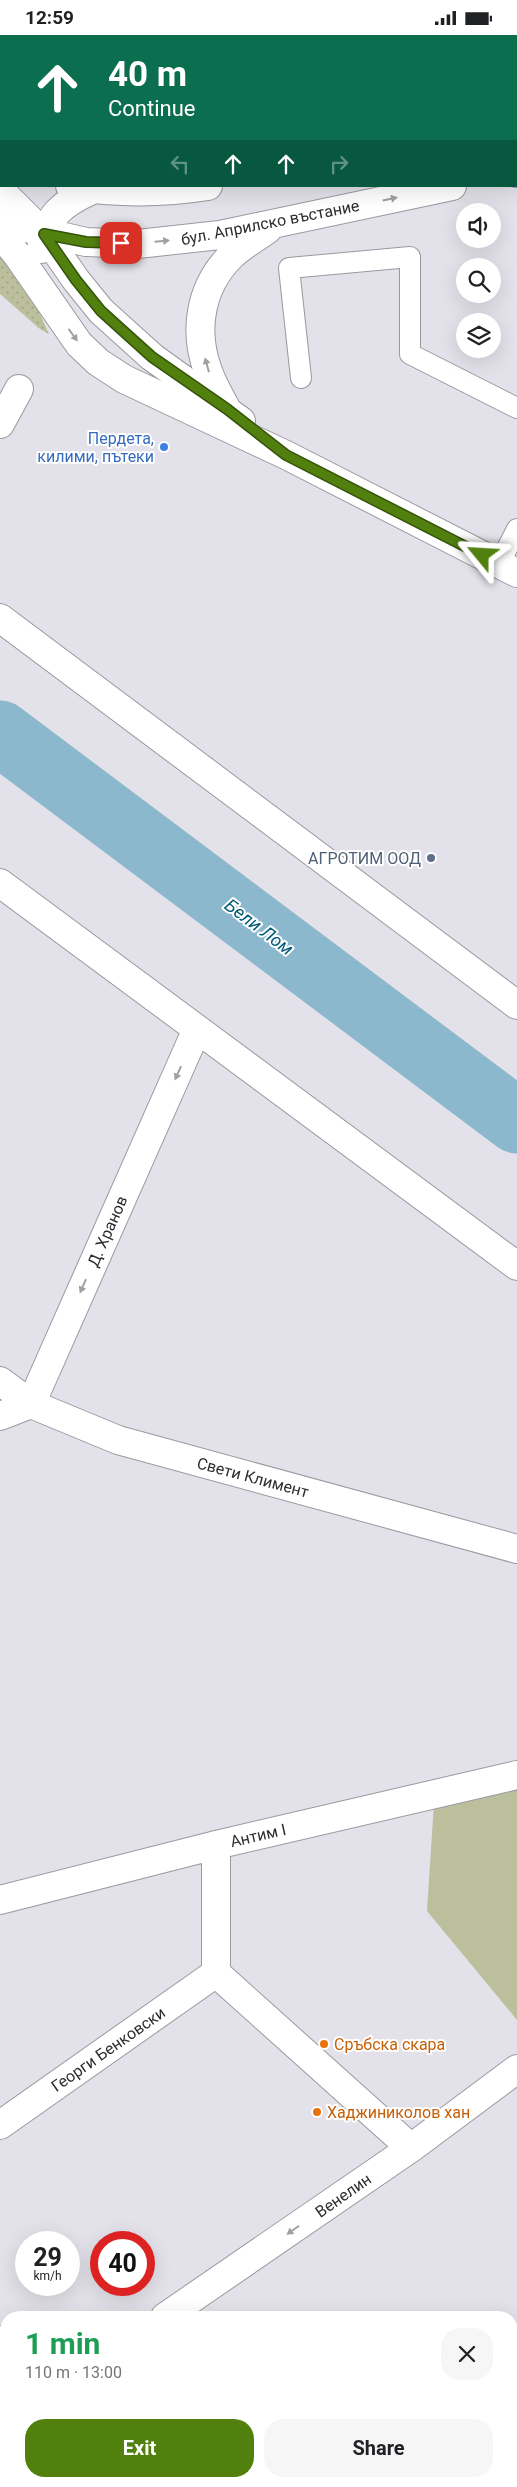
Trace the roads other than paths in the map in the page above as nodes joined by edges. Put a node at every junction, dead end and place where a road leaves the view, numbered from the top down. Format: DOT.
graph roads {
  1 [pos="195,187"];
  2 [pos="447,187"];
  3 [pos="81,188"];
  4 [pos="0,190"];
  5 [pos="0,222"];
  6 [pos="275,224"];
  7 [pos="0,234"];
  8 [pos="44,234"];
  9 [pos="44,296"];
  10 [pos="301,378"];
  11 [pos="19,389"];
  12 [pos="517,407"];
  13 [pos="227,409"];
  14 [pos="0,423"];
  15 [pos="286,455"];
  16 [pos="517,529"];
  17 [pos="508,569"];
  18 [pos="0,618"];
  19 [pos="0,883"];
  20 [pos="517,1005"];
  21 [pos="198,1029"];
  22 [pos="517,1266"];
  23 [pos="0,1381"];
  24 [pos="31,1404"];
  25 [pos="0,1416"];
  26 [pos="517,1549"];
  27 [pos="517,1775"];
  28 [pos="216,1845"];
  29 [pos="0,1900"];
  30 [pos="216,1973"];
  31 [pos="517,2069"];
  32 [pos="0,2125"];
  33 [pos="411,2148"];
  34 [pos="174,2311"];
  1 -- 3 [label="street"];
  6 -- 2 [label="street, бул. Априлско въстание, one-way"];
  3 -- 8 [label="street"];
  4 -- 8 [label="street"];
  5 -- 8 [label="street, бул. Априлско въстание"];
  8 -- 6 [label="street, бул. Априлско въстание, one-way"];
  13 -- 6 [label="street, one-way"];
  7 -- 9 [label="street"];
  8 -- 9 [label="street"];
  8 -- 13 [label="street"];
  9 -- 15 [label="street, one-way"];
  10 -- 12 [label="lane"];
  11 -- 14 [label="street"];
  13 -- 15 [label="street"];
  15 -- 17 [label="street"];
  16 -- 17 [label="lane"];
  18 -- 20 [label="street"];
  19 -- 21 [label="street"];
  21 -- 22 [label="street"];
  21 -- 24 [label="street, Д. Хранов, one-way"];
  23 -- 24 [label="street, Свети Климент"];
  24 -- 25 [label="street"];
  24 -- 26 [label="street, Свети Климент"];
  27 -- 28 [label="street, Антим I"];
  28 -- 29 [label="street, Антим I"];
  28 -- 30 [label="street"];
  30 -- 32 [label="street, Георги Бенковски"];
  30 -- 33 [label="street"];
  31 -- 33 [label="street, Венелин"];
  33 -- 34 [label="street, Венелин, one-way"];
}
